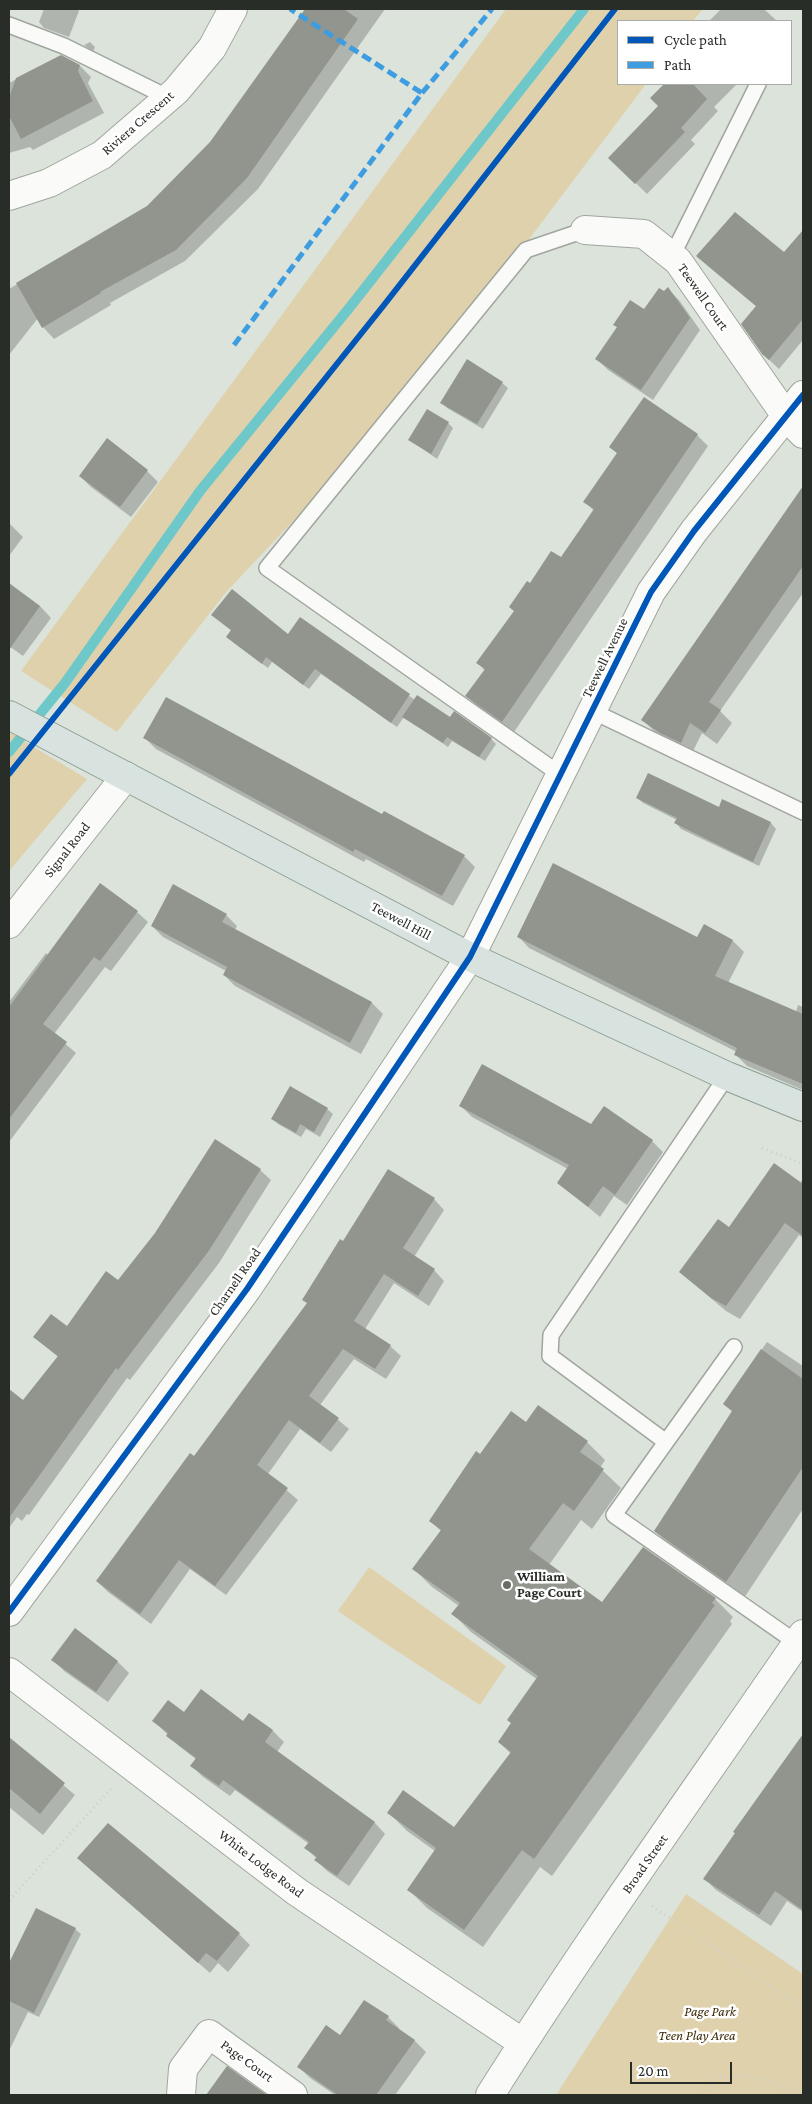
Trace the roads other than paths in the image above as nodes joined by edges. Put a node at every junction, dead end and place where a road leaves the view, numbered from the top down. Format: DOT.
graph roads {
  1 [pos="233,9"];
  2 [pos="9,25"];
  3 [pos="758,85"];
  4 [pos="169,98"];
  5 [pos="9,196"];
  6 [pos="585,230"];
  7 [pos="672,256"];
  8 [pos="803,395"];
  9 [pos="795,425"];
  10 [pos="592,711"];
  11 [pos="9,715"];
  12 [pos="561,775"];
  13 [pos="126,776"];
  14 [pos="803,812"];
  15 [pos="9,924"];
  16 [pos="470,957"];
  17 [pos="727,1076"];
  18 [pos="803,1107"];
  19 [pos="734,1347"];
  20 [pos="666,1442"];
  21 [pos="9,1612"];
  22 [pos="800,1639"];
  23 [pos="9,1672"];
  24 [pos="523,2043"];
  25 [pos="181,2095"];
  26 [pos="293,2095"];
  27 [pos="490,2095"];
  1 -- 4 [label="street, Riviera Crescent"];
  2 -- 4 [label="lane"];
  3 -- 7 [label="lane"];
  4 -- 5 [label="street, Riviera Crescent"];
  6 -- 7 [label="street, Teewell Court"];
  6 -- 12 [label="lane"];
  7 -- 9 [label="street, Teewell Court"];
  8 -- 9 [label="street, Teewell Avenue"];
  9 -- 10 [label="street, Teewell Avenue"];
  10 -- 12 [label="street, Teewell Avenue"];
  10 -- 14 [label="lane"];
  11 -- 13 [label="main road, Teewell Hill"];
  12 -- 16 [label="street, Teewell Avenue"];
  13 -- 15 [label="street, Signal Road"];
  13 -- 16 [label="main road, Teewell Hill"];
  16 -- 17 [label="main road, Teewell Hill"];
  16 -- 21 [label="street, Charnell Road"];
  17 -- 18 [label="main road, Teewell Hill"];
  17 -- 20 [label="lane"];
  19 -- 20 [label="lane"];
  20 -- 22 [label="lane"];
  22 -- 24 [label="street, Broad Street"];
  23 -- 24 [label="street, White Lodge Road"];
  24 -- 27 [label="street, Broad Street"];
  25 -- 26 [label="street, Page Court"];
}
